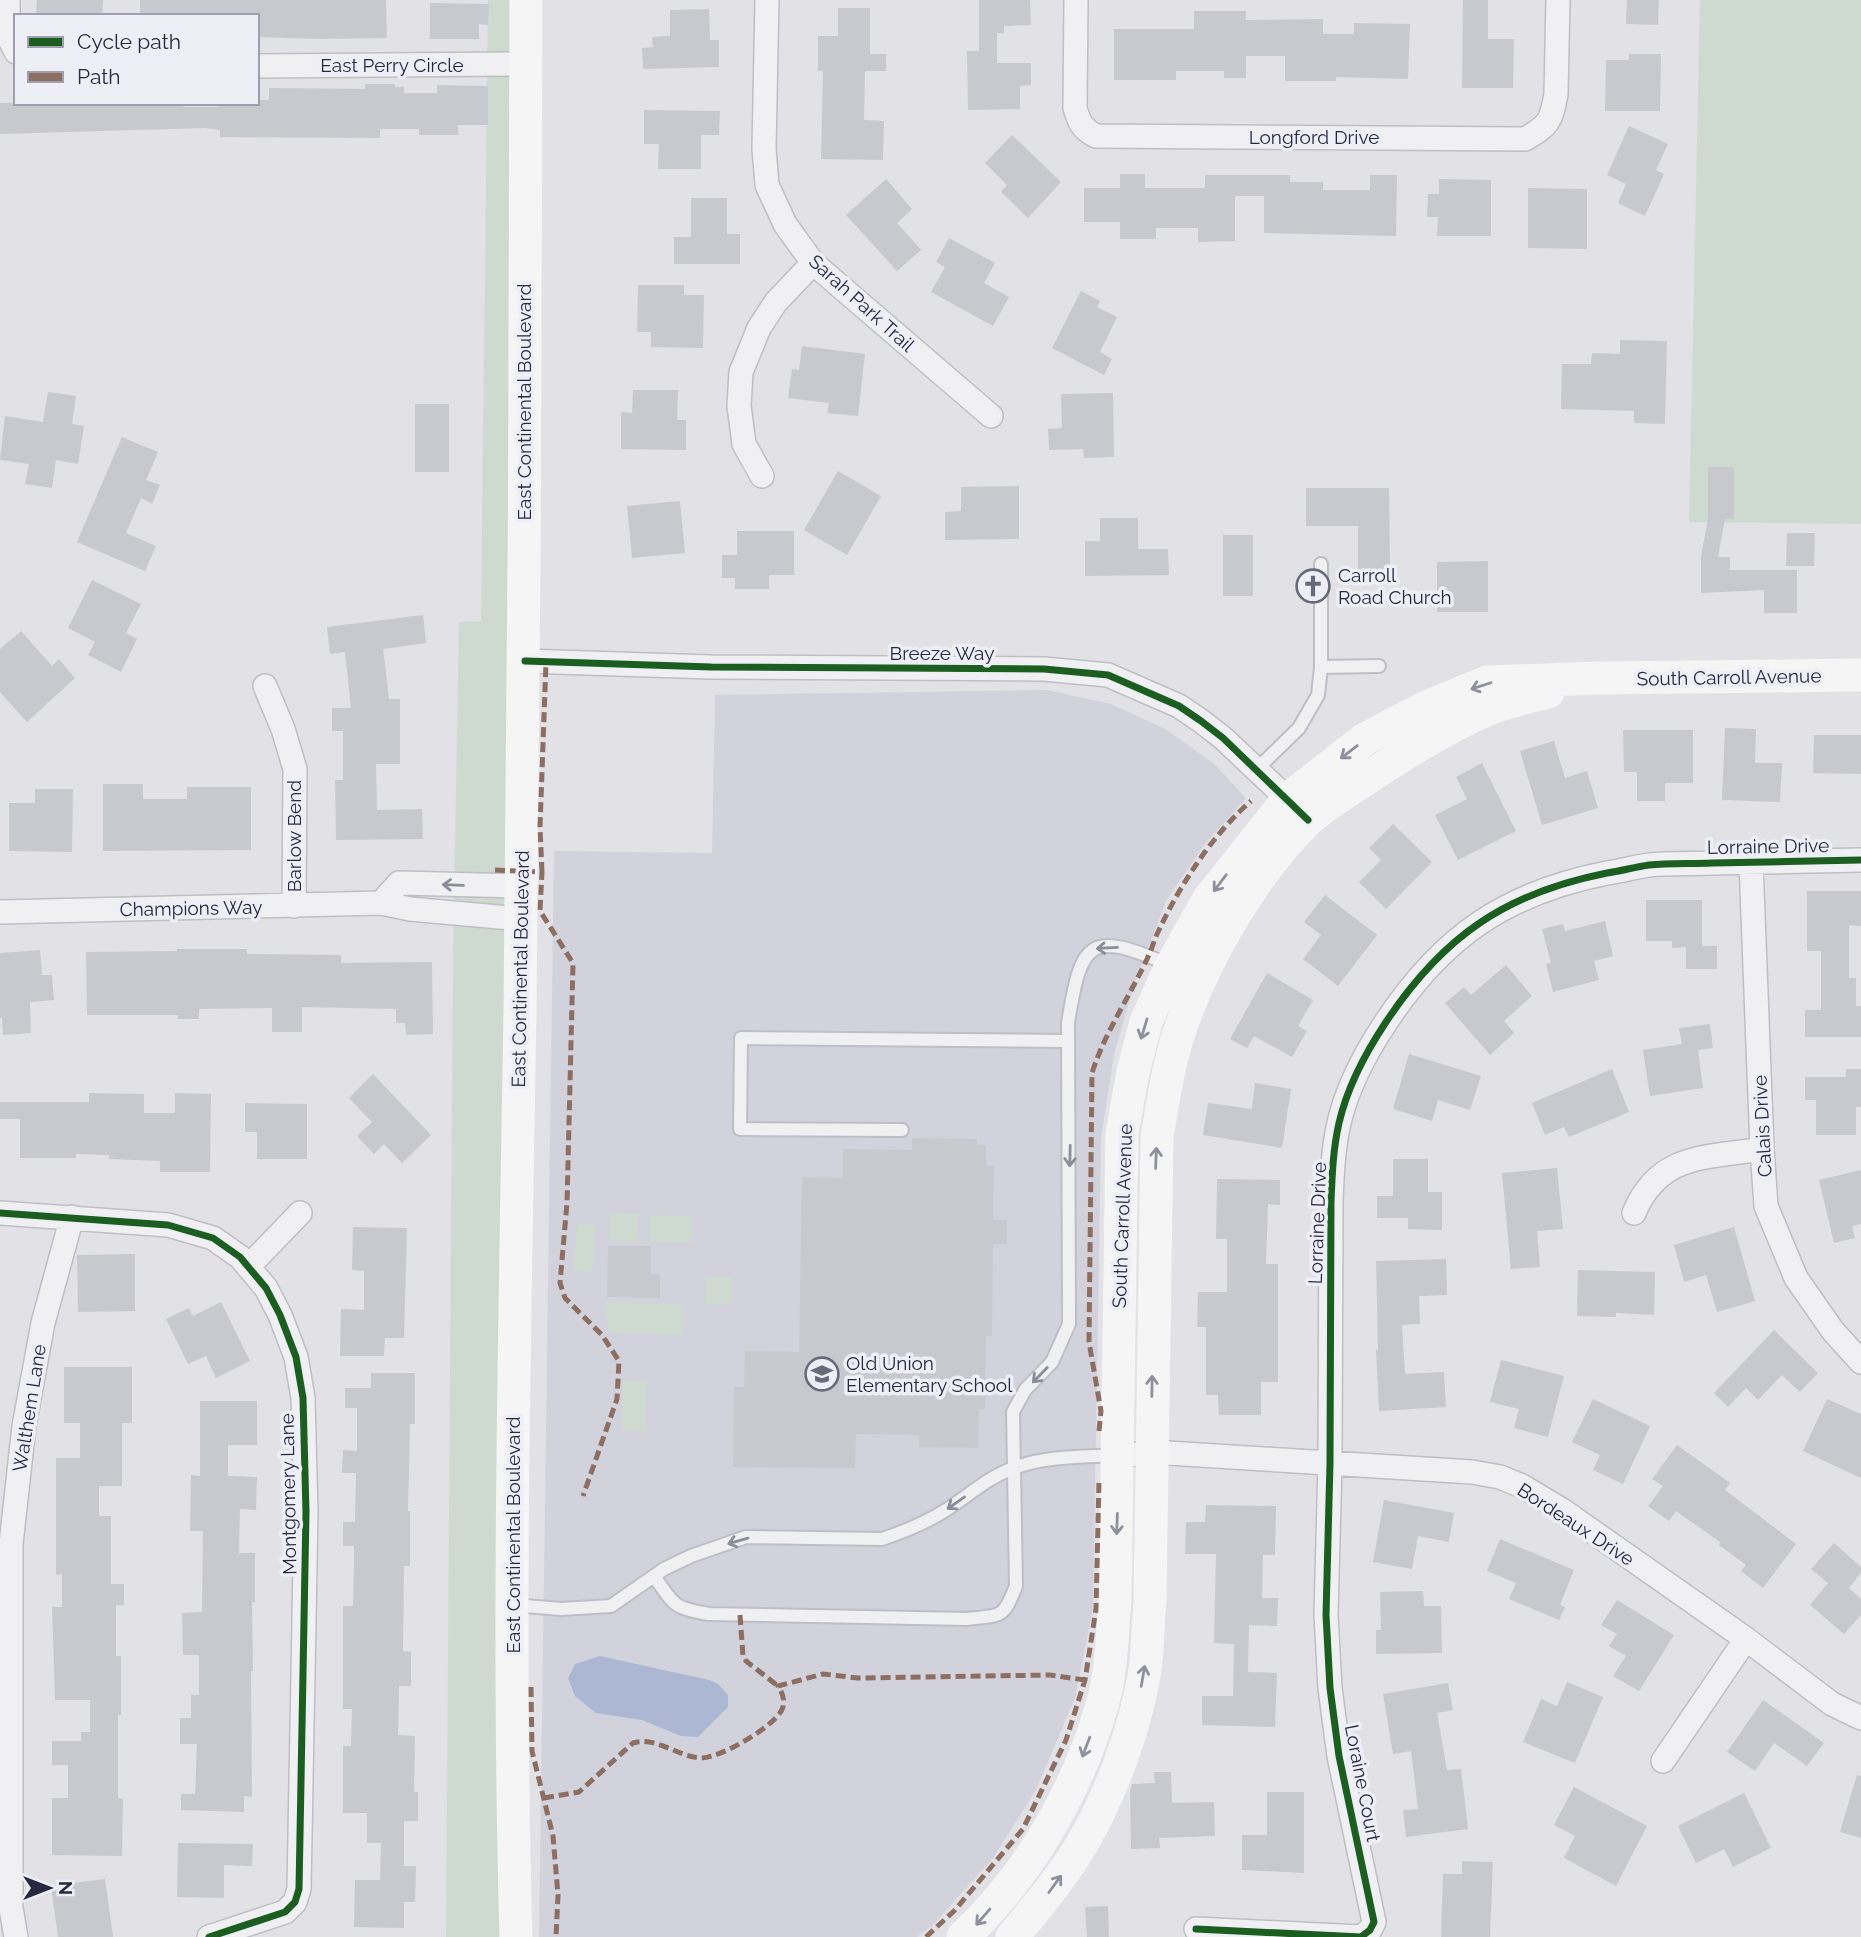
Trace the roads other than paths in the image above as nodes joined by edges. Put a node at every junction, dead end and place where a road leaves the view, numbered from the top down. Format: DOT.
graph roads {
  1 [pos="8,0"];
  2 [pos="526,0"];
  3 [pos="767,0"];
  4 [pos="1076,0"];
  5 [pos="1558,0"];
  6 [pos="14,48"];
  7 [pos="526,64"];
  8 [pos="259,66"];
  9 [pos="813,263"];
  10 [pos="991,416"];
  11 [pos="762,476"];
  12 [pos="1321,564"];
  13 [pos="525,661"];
  14 [pos="1379,666"];
  15 [pos="1321,667"];
  16 [pos="1861,675"];
  17 [pos="265,686"];
  18 [pos="1257,769"];
  19 [pos="1298,809"];
  20 [pos="1861,860"];
  21 [pos="1751,862"];
  22 [pos="521,886"];
  23 [pos="382,903"];
  24 [pos="294,906"];
  25 [pos="0,912"];
  26 [pos="521,919"];
  27 [pos="1185,974"];
  28 [pos="1068,1041"];
  29 [pos="902,1130"];
  30 [pos="1762,1149"];
  31 [pos="0,1213"];
  32 [pos="300,1213"];
  33 [pos="1634,1213"];
  34 [pos="72,1217"];
  35 [pos="248,1267"];
  36 [pos="1861,1362"];
  37 [pos="1151,1454"];
  38 [pos="1119,1455"];
  39 [pos="1330,1463"];
  40 [pos="1014,1468"];
  41 [pos="654,1576"];
  42 [pos="512,1605"];
  43 [pos="1746,1639"];
  44 [pos="1861,1718"];
  45 [pos="1663,1761"];
  46 [pos="1196,1929"];
  47 [pos="16,1937"];
  48 [pos="209,1937"];
  49 [pos="516,1937"];
  50 [pos="963,1937"];
  51 [pos="1012,1937"];
  1 -- 6 [label="street"];
  2 -- 7 [label="main road, East Continental Boulevard"];
  3 -- 9 [label="street, Sarah Park Trail"];
  4 -- 5 [label="street, Longford Drive"];
  7 -- 8 [label="street, East Perry Circle"];
  7 -- 13 [label="main road, East Continental Boulevard"];
  9 -- 10 [label="street, Sarah Park Trail"];
  9 -- 11 [label="street"];
  12 -- 15 [label="lane"];
  13 -- 18 [label="street, Breeze Way"];
  13 -- 22 [label="main road, East Continental Boulevard"];
  14 -- 15 [label="lane"];
  15 -- 18 [label="lane"];
  16 -- 19 [label="main road, South Carroll Avenue"];
  17 -- 24 [label="street, Barlow Bend"];
  18 -- 19 [label="street, Breeze Way"];
  19 -- 27 [label="main road, South Carroll Avenue"];
  20 -- 21 [label="street, Lorraine Drive"];
  21 -- 30 [label="street, Calais Drive"];
  21 -- 39 [label="street, Lorraine Drive"];
  22 -- 23 [label="street, one-way"];
  22 -- 26 [label="main road, East Continental Boulevard"];
  23 -- 24 [label="street, Champions Way"];
  23 -- 26 [label="street, Champions Way"];
  24 -- 25 [label="street, Champions Way"];
  26 -- 42 [label="main road, East Continental Boulevard"];
  27 -- 28 [label="lane, one-way"];
  37 -- 27 [label="main road, South Carroll Avenue, one-way"];
  27 -- 38 [label="main road, South Carroll Avenue, one-way"];
  28 -- 29 [label="lane"];
  28 -- 40 [label="lane, one-way"];
  30 -- 33 [label="street"];
  30 -- 36 [label="street, Calais Drive"];
  31 -- 34 [label="street, Montgomery Lane"];
  32 -- 35 [label="street"];
  34 -- 35 [label="street, Montgomery Lane"];
  34 -- 47 [label="street, Walthem Lane"];
  35 -- 48 [label="street, Montgomery Lane"];
  37 -- 38 [label="street, Bordeaux Drive"];
  37 -- 39 [label="street, Bordeaux Drive"];
  51 -- 37 [label="main road, South Carroll Avenue, one-way"];
  38 -- 40 [label="lane"];
  38 -- 50 [label="main road, South Carroll Avenue, one-way"];
  39 -- 43 [label="street, Bordeaux Drive"];
  39 -- 46 [label="street, Loraine Court"];
  40 -- 41 [label="lane, one-way"];
  40 -- 41 [label="lane"];
  41 -- 42 [label="lane"];
  42 -- 49 [label="main road, East Continental Boulevard"];
  43 -- 44 [label="street, Bordeaux Drive"];
  43 -- 45 [label="street"];
}
